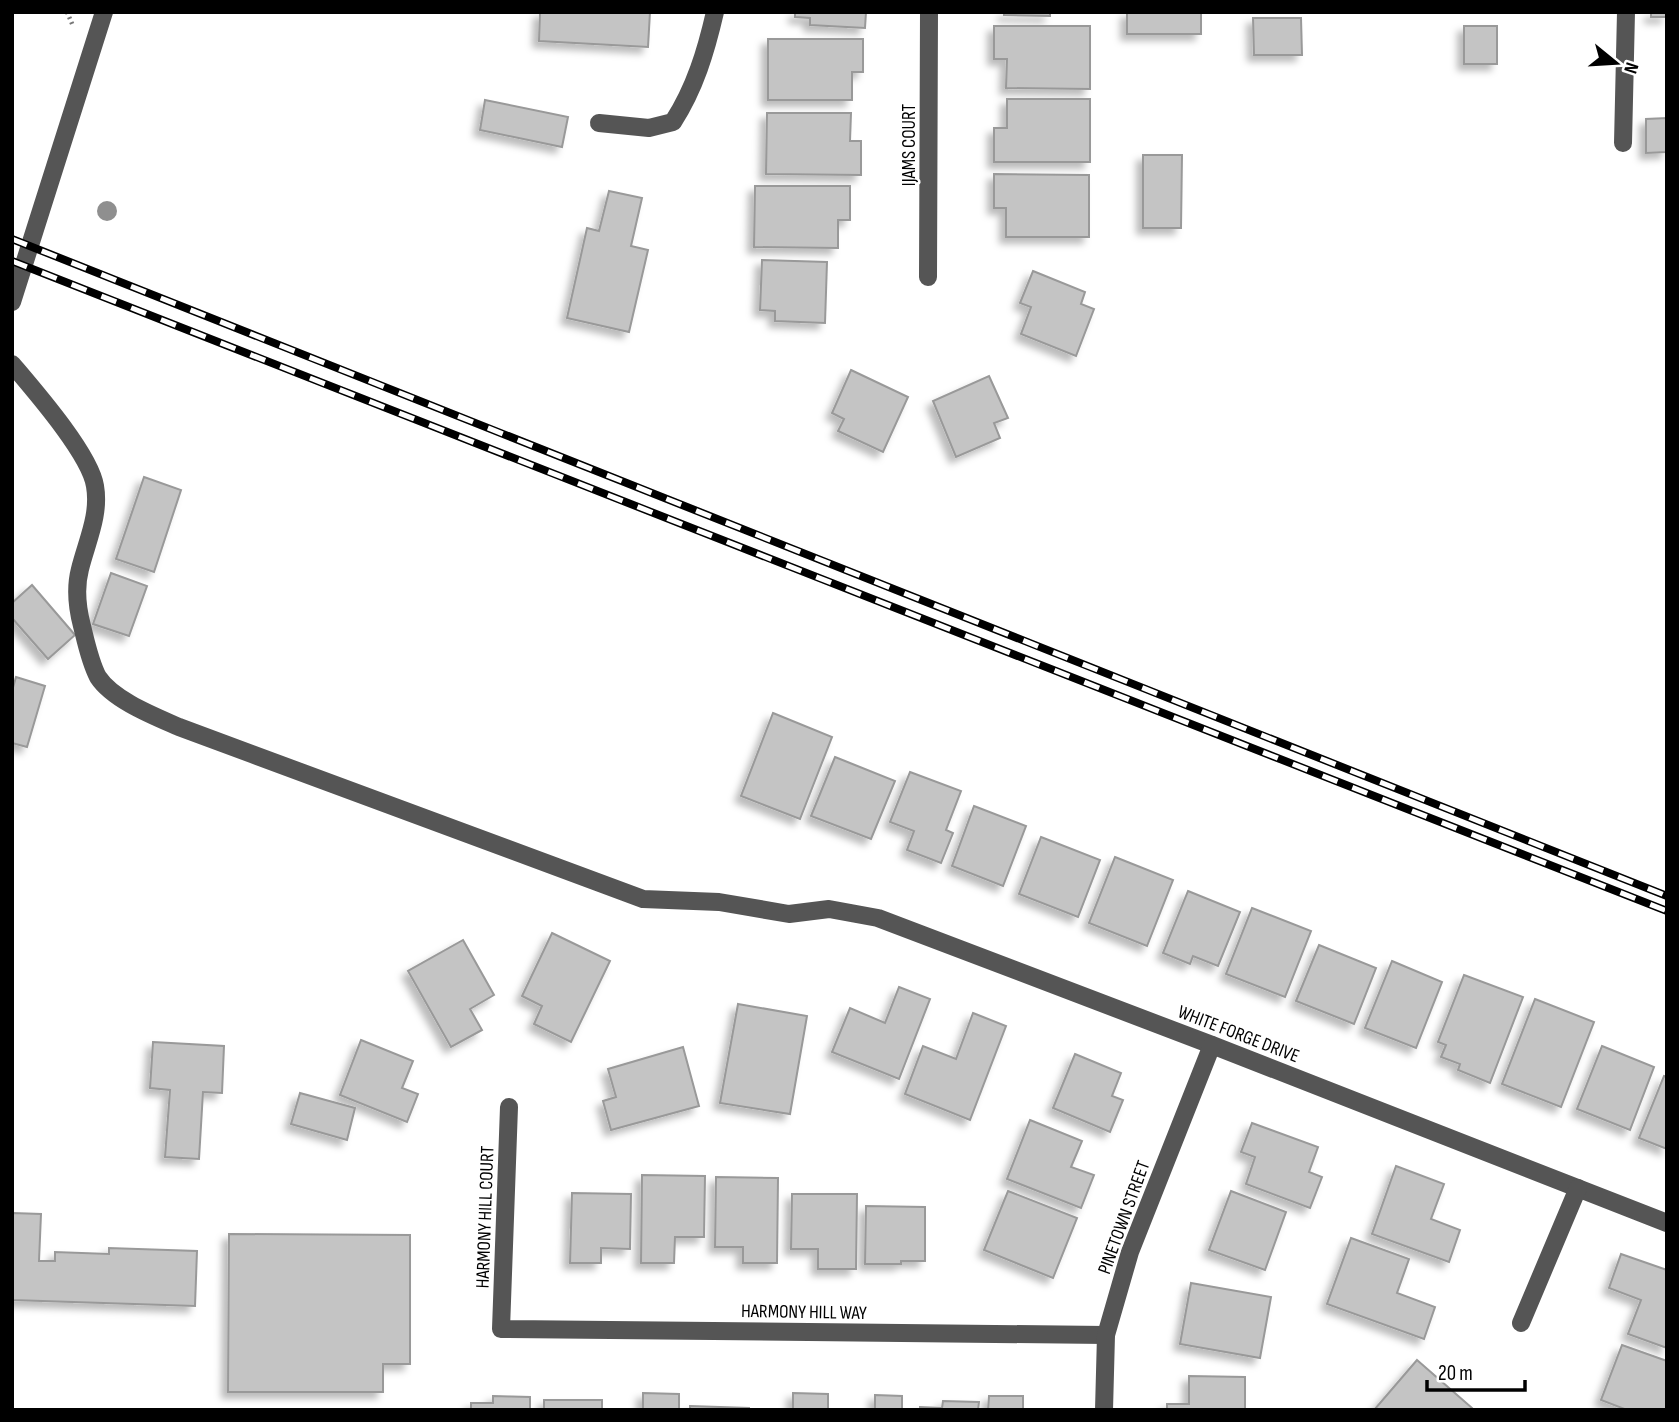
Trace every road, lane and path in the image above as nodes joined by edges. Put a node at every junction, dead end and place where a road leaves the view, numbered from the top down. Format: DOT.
graph roads {
  1 [pos="104,12"];
  2 [pos="715,12"];
  3 [pos="929,12"];
  4 [pos="1626,12"];
  5 [pos="599,123"];
  6 [pos="1623,143"];
  7 [pos="928,277"];
  8 [pos="12,302"];
  9 [pos="12,364"];
  10 [pos="1212,1045"];
  11 [pos="509,1107"];
  12 [pos="1578,1188"];
  13 [pos="1667,1223"];
  14 [pos="1521,1323"];
  15 [pos="501,1329"];
  16 [pos="1106,1335"];
  17 [pos="1104,1410"];
  1 -- 8 [label="street"];
  2 -- 5 [label="street"];
  3 -- 7 [label="street, IJAMS COURT"];
  4 -- 6 [label="street"];
  9 -- 10 [label="street, WHITE FORGE DRIVE"];
  10 -- 12 [label="street, WHITE FORGE DRIVE"];
  10 -- 16 [label="street, PINETOWN STREET"];
  11 -- 15 [label="street, HARMONY HILL COURT"];
  12 -- 13 [label="street, WHITE FORGE DRIVE"];
  12 -- 14 [label="street"];
  15 -- 16 [label="street, HARMONY HILL WAY"];
  16 -- 17 [label="street, PINETOWN STREET"];
}
